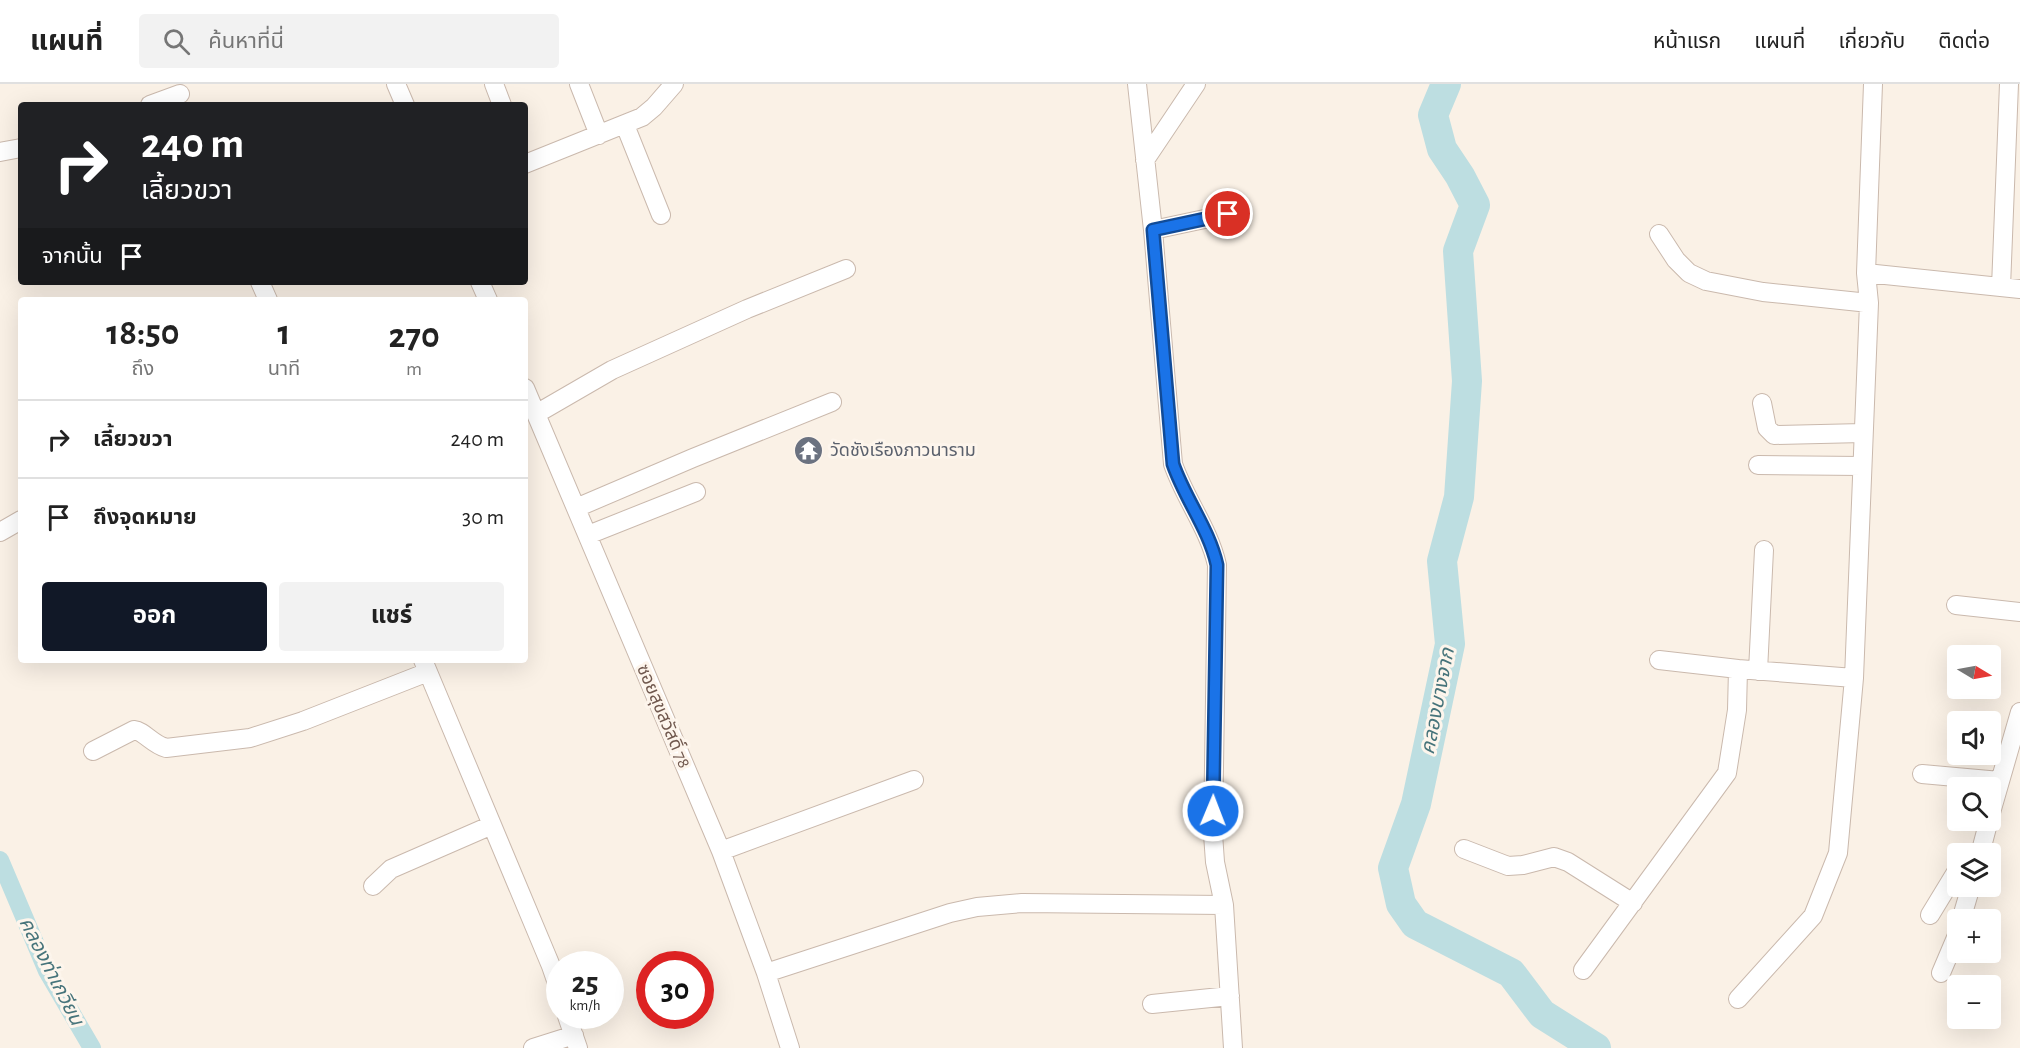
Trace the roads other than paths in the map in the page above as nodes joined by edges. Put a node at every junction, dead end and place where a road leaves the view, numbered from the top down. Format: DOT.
graph roads {
  1 [pos="396,84"];
  2 [pos="494,84"];
  3 [pos="579,84"];
  4 [pos="674,84"];
  5 [pos="1137,84"];
  6 [pos="1196,84"];
  7 [pos="1873,84"];
  8 [pos="2009,84"];
  9 [pos="180,94"];
  10 [pos="158,102"];
  11 [pos="404,102"];
  12 [pos="501,102"];
  13 [pos="625,125"];
  14 [pos="599,135"];
  15 [pos="18,149"];
  16 [pos="0,152"];
  17 [pos="1145,160"];
  18 [pos="528,162"];
  19 [pos="1228,214"];
  20 [pos="661,215"];
  21 [pos="1153,230"];
  22 [pos="1659,234"];
  23 [pos="846,269"];
  24 [pos="1866,273"];
  25 [pos="2001,287"];
  26 [pos="2020,289"];
  27 [pos="1869,303"];
  28 [pos="528,395"];
  29 [pos="832,402"];
  30 [pos="1762,403"];
  31 [pos="536,414"];
  32 [pos="1863,433"];
  33 [pos="1758,465"];
  34 [pos="1862,466"];
  35 [pos="696,492"];
  36 [pos="576,508"];
  37 [pos="18,522"];
  38 [pos="0,532"];
  39 [pos="588,535"];
  40 [pos="1764,550"];
  41 [pos="1956,605"];
  42 [pos="2020,612"];
  43 [pos="1659,660"];
  44 [pos="426,666"];
  45 [pos="1738,669"];
  46 [pos="1758,671"];
  47 [pos="1854,678"];
  48 [pos="2020,712"];
  49 [pos="93,751"];
  50 [pos="1922,774"];
  51 [pos="1955,777"];
  52 [pos="2001,778"];
  53 [pos="914,780"];
  54 [pos="492,825"];
  55 [pos="1464,849"];
  56 [pos="721,851"];
  57 [pos="373,886"];
  58 [pos="1947,886"];
  59 [pos="1633,903"];
  60 [pos="1224,905"];
  61 [pos="1930,915"];
  62 [pos="546,954"];
  63 [pos="1947,959"];
  64 [pos="1583,970"];
  65 [pos="1941,973"];
  66 [pos="766,974"];
  67 [pos="1230,996"];
  68 [pos="1738,999"];
  69 [pos="1152,1004"];
  70 [pos="576,1042"];
  71 [pos="533,1048"];
  72 [pos="790,1048"];
  73 [pos="1233,1048"];
  1 -- 11 [label="street"];
  2 -- 12 [label="street"];
  3 -- 14 [label="street"];
  4 -- 13 [label="street"];
  5 -- 17 [label="street"];
  6 -- 17 [label="street"];
  7 -- 24 [label="street"];
  8 -- 25 [label="street"];
  9 -- 10 [label="street"];
  13 -- 14 [label="street"];
  13 -- 20 [label="street"];
  14 -- 18 [label="street"];
  15 -- 16 [label="street"];
  17 -- 21 [label="street"];
  19 -- 21 [label="street"];
  21 -- 60 [label="street"];
  22 -- 27 [label="street"];
  23 -- 31 [label="street"];
  24 -- 25 [label="street"];
  24 -- 27 [label="street"];
  25 -- 26 [label="street"];
  27 -- 32 [label="street"];
  28 -- 31 [label="street, ซอยสุขสวัสดิ์ 78"];
  29 -- 36 [label="street"];
  30 -- 32 [label="street"];
  31 -- 36 [label="street, ซอยสุขสวัสดิ์ 78"];
  32 -- 34 [label="street"];
  33 -- 34 [label="street"];
  34 -- 47 [label="street"];
  35 -- 39 [label="street"];
  36 -- 39 [label="street, ซอยสุขสวัสดิ์ 78"];
  37 -- 38 [label="street"];
  39 -- 56 [label="street, ซอยสุขสวัสดิ์ 78"];
  40 -- 46 [label="street"];
  41 -- 42 [label="street"];
  43 -- 45 [label="street"];
  44 -- 49 [label="street"];
  44 -- 54 [label="street"];
  45 -- 46 [label="street"];
  45 -- 59 [label="street"];
  46 -- 47 [label="street"];
  47 -- 68 [label="street"];
  48 -- 52 [label="street"];
  50 -- 51 [label="street"];
  53 -- 56 [label="street"];
  54 -- 57 [label="street"];
  54 -- 62 [label="street"];
  55 -- 59 [label="street"];
  56 -- 66 [label="street, ซอยสุขสวัสดิ์ 78"];
  58 -- 61 [label="street"];
  59 -- 64 [label="street"];
  60 -- 66 [label="street"];
  60 -- 67 [label="street"];
  63 -- 65 [label="street"];
  66 -- 72 [label="street, ซอยสุขสวัสดิ์ 78"];
  67 -- 69 [label="street"];
  67 -- 73 [label="street"];
  70 -- 71 [label="street"];
}
